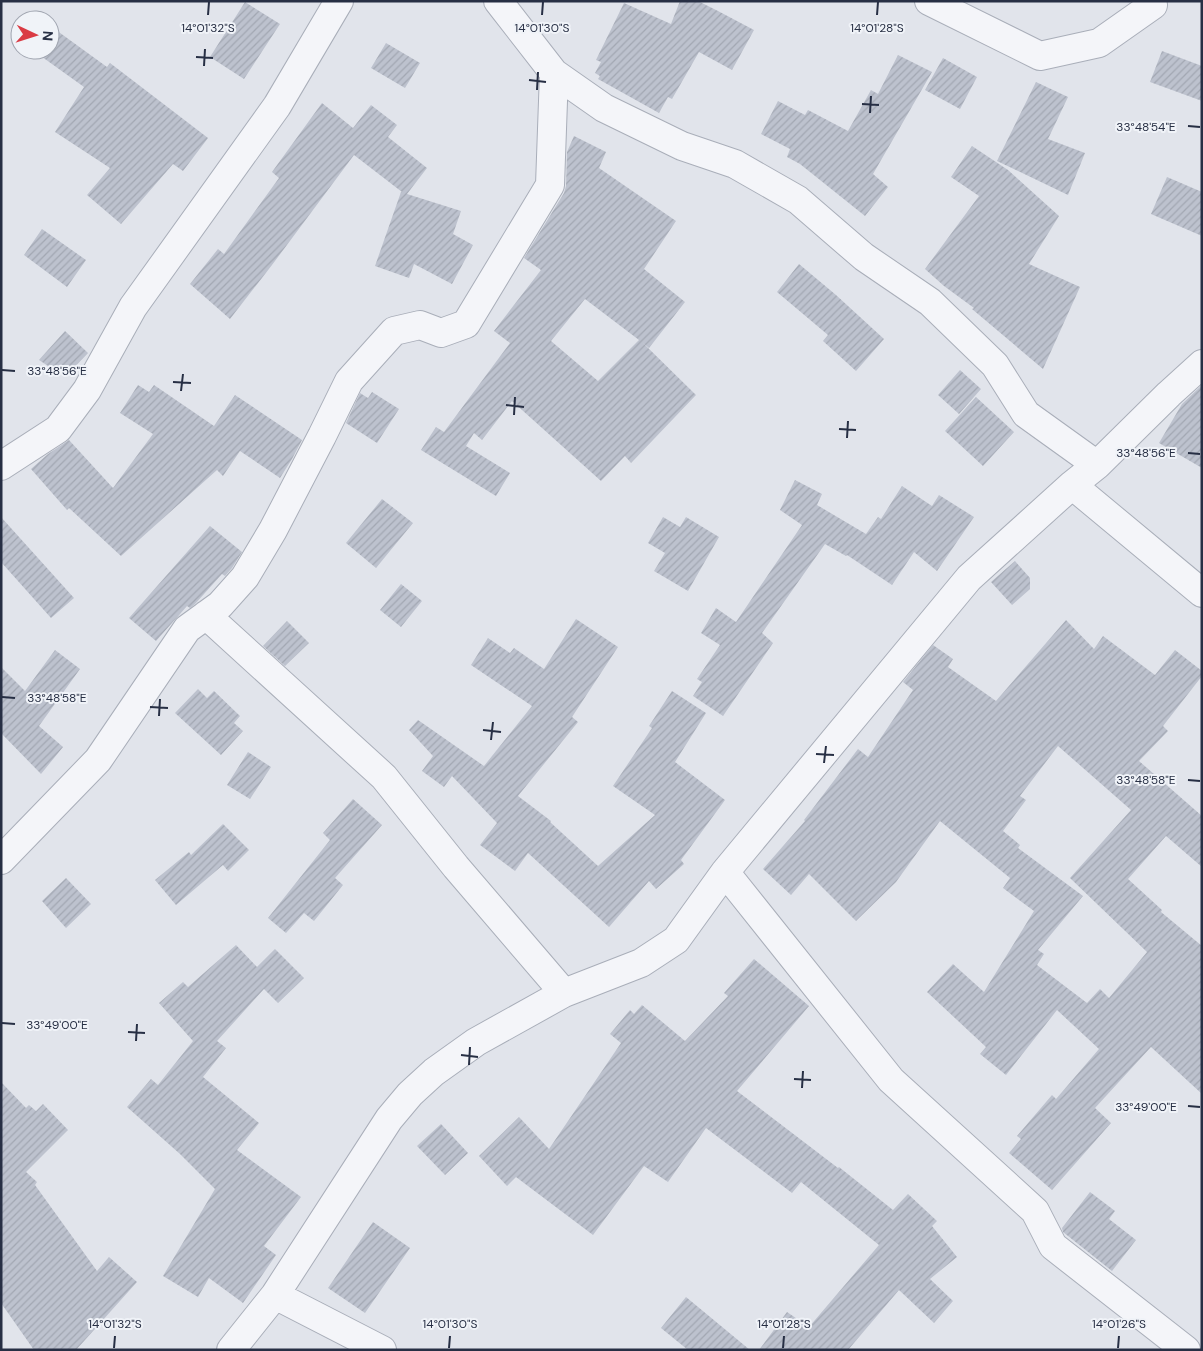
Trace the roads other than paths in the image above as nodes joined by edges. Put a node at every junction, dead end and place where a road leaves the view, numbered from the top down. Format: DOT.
graph roads {
  1 [pos="339,1"];
  2 [pos="498,1"];
  3 [pos="929,1"];
  4 [pos="1153,5"];
  5 [pos="554,73"];
  6 [pos="1202,364"];
  7 [pos="1097,465"];
  8 [pos="1,466"];
  9 [pos="1072,485"];
  10 [pos="1202,593"];
  11 [pos="206,614"];
  12 [pos="1,860"];
  13 [pos="725,872"];
  14 [pos="564,993"];
  15 [pos="275,1295"];
  16 [pos="231,1350"];
  17 [pos="382,1350"];
  18 [pos="1186,1350"];
  1 -- 8 [label="street"];
  2 -- 5 [label="street"];
  3 -- 4 [label="street"];
  5 -- 7 [label="street"];
  5 -- 11 [label="street"];
  6 -- 7 [label="street"];
  7 -- 9 [label="street"];
  9 -- 10 [label="street"];
  9 -- 13 [label="street"];
  11 -- 12 [label="street"];
  11 -- 14 [label="street"];
  13 -- 14 [label="street"];
  13 -- 18 [label="street"];
  14 -- 15 [label="street"];
  15 -- 16 [label="street"];
  15 -- 17 [label="street"];
}
